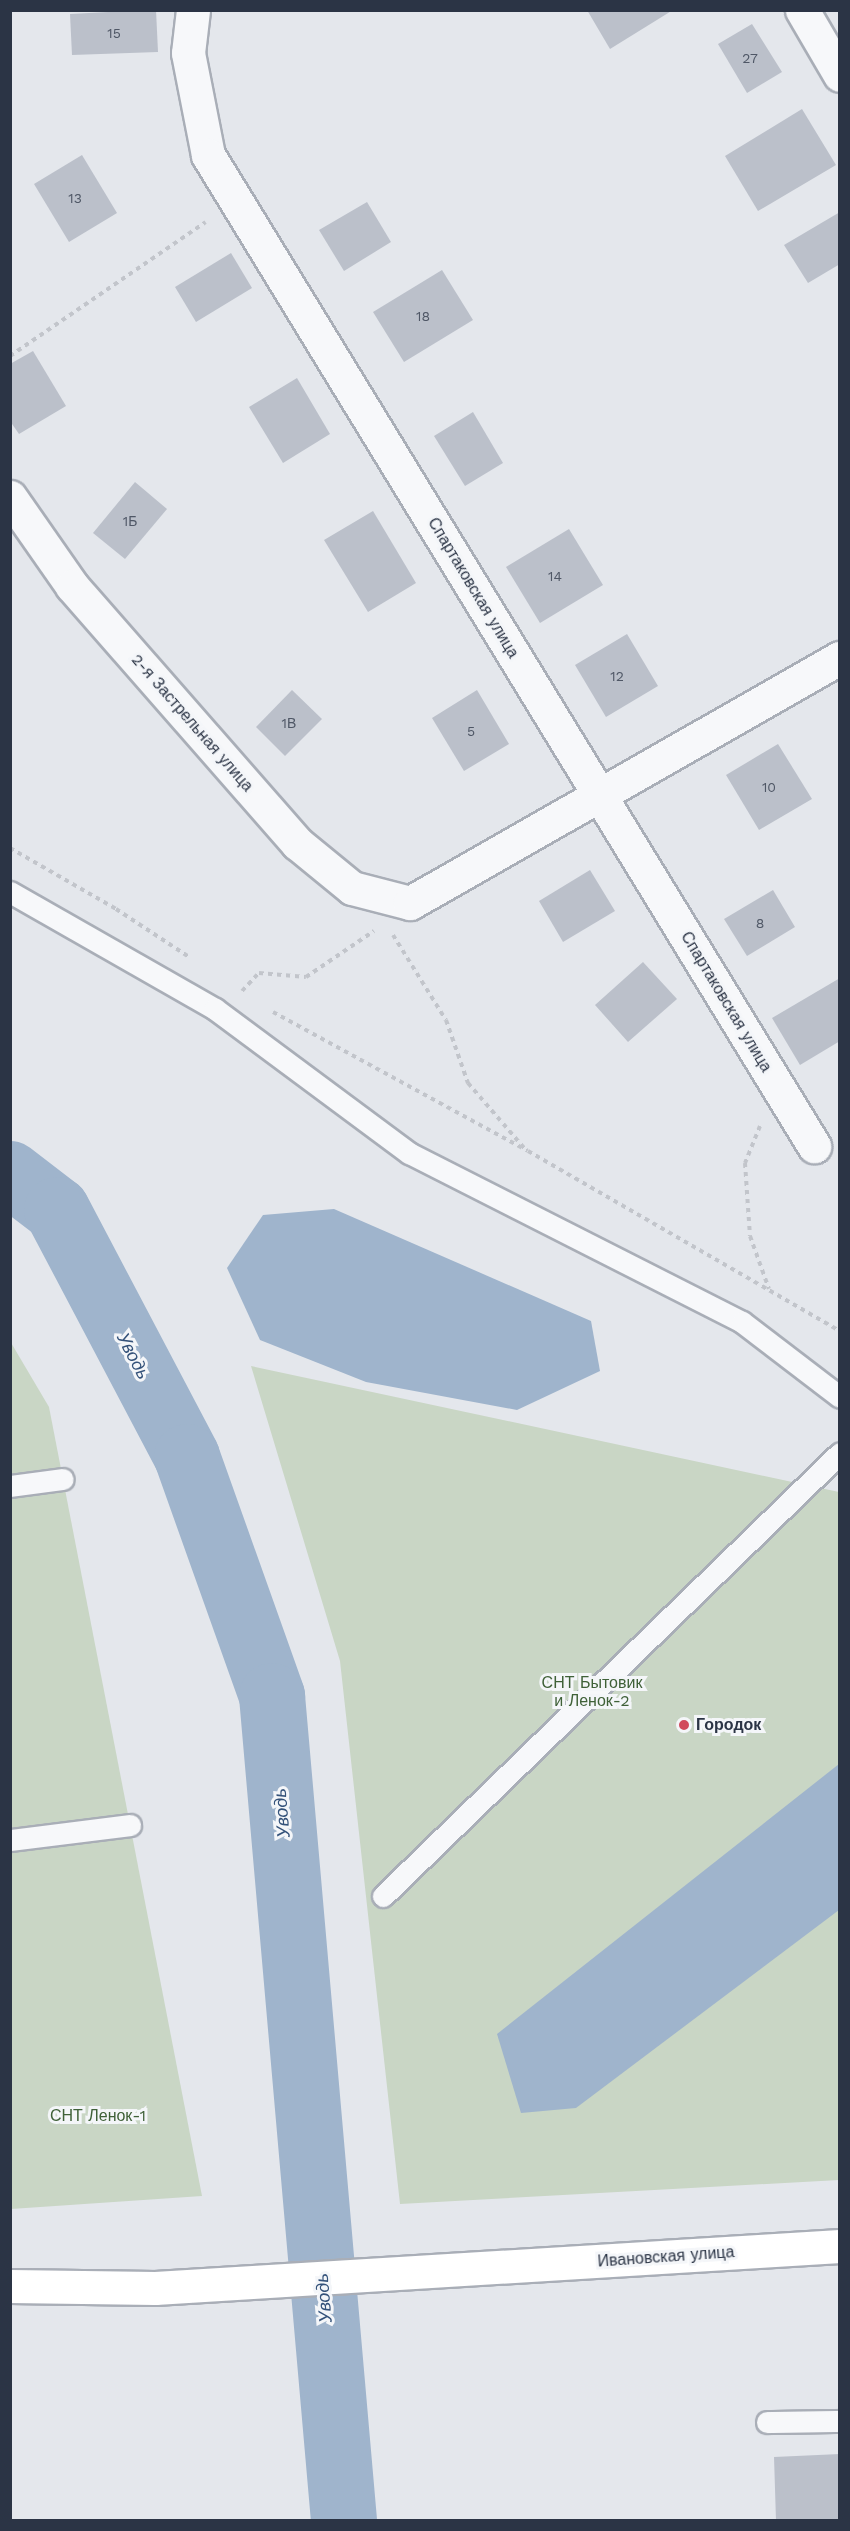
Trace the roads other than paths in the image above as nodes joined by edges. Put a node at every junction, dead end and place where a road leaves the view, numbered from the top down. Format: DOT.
graph roads {
  1 [pos="193,10"];
  2 [pos="802,10"];
  3 [pos="840,75"];
  4 [pos="10,497"];
  5 [pos="840,658"];
  6 [pos="600,795"];
  7 [pos="10,891"];
  8 [pos="814,1146"];
  9 [pos="840,1397"];
  10 [pos="840,1453"];
  11 [pos="63,1479"];
  12 [pos="10,1486"];
  13 [pos="130,1825"];
  14 [pos="10,1839"];
  15 [pos="383,1896"];
  16 [pos="840,2246"];
  17 [pos="10,2286"];
  18 [pos="840,2421"];
  19 [pos="767,2422"];
  1 -- 6 [label="street, Спартаковская улица"];
  2 -- 3 [label="street"];
  4 -- 6 [label="street, 2-я Застрельная улица"];
  5 -- 6 [label="street"];
  6 -- 8 [label="street, Спартаковская улица"];
  7 -- 9 [label="lane"];
  10 -- 15 [label="lane"];
  11 -- 12 [label="lane"];
  13 -- 14 [label="lane"];
  16 -- 17 [label="main road, Ивановская улица"];
  18 -- 19 [label="lane"];
}
